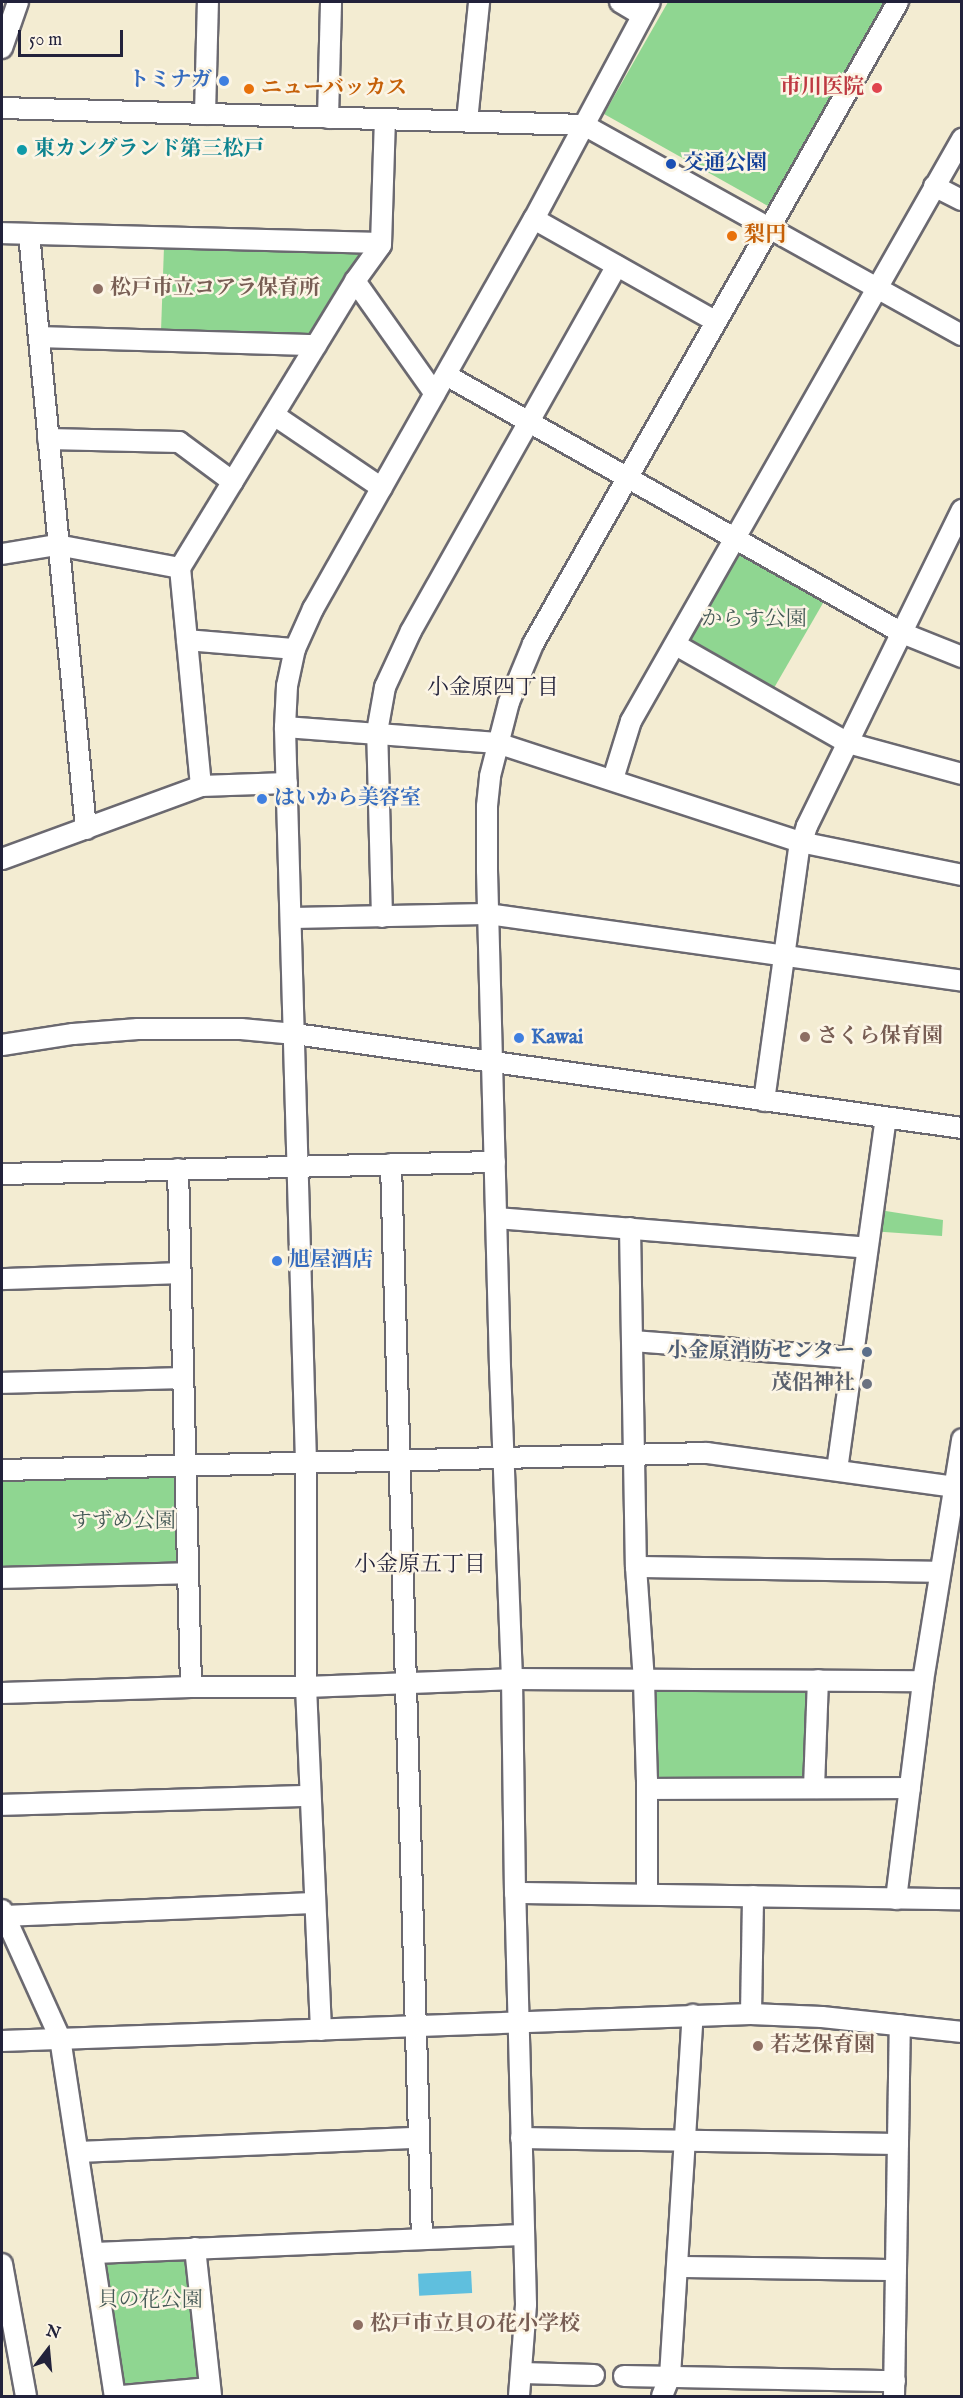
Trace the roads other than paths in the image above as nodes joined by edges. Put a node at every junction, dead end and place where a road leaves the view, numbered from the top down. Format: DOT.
graph roads {
  1 [pos="18,2"];
  2 [pos="208,2"];
  3 [pos="331,2"];
  4 [pos="479,2"];
  5 [pos="620,2"];
  6 [pos="898,2"];
  7 [pos="646,8"];
  8 [pos="2,48"];
  9 [pos="2,108"];
  10 [pos="205,114"];
  11 [pos="328,118"];
  12 [pos="385,119"];
  13 [pos="467,121"];
  14 [pos="584,125"];
  15 [pos="962,139"];
  16 [pos="934,186"];
  17 [pos="962,200"];
  18 [pos="534,219"];
  19 [pos="770,227"];
  20 [pos="2,233"];
  21 [pos="28,234"];
  22 [pos="381,243"];
  23 [pos="617,266"];
  24 [pos="355,281"];
  25 [pos="877,287"];
  26 [pos="715,321"];
  27 [pos="962,335"];
  28 [pos="39,337"];
  29 [pos="316,345"];
  30 [pos="446,375"];
  31 [pos="435,394"];
  32 [pos="273,415"];
  33 [pos="529,422"];
  34 [pos="48,439"];
  35 [pos="627,477"];
  36 [pos="233,482"];
  37 [pos="382,488"];
  38 [pos="960,515"];
  39 [pos="735,539"];
  40 [pos="57,545"];
  41 [pos="2,554"];
  42 [pos="180,568"];
  43 [pos="902,633"];
  44 [pos="188,640"];
  45 [pos="676,645"];
  46 [pos="295,649"];
  47 [pos="962,657"];
  48 [pos="285,727"];
  49 [pos="377,732"];
  50 [pos="497,742"];
  51 [pos="848,742"];
  52 [pos="962,774"];
  53 [pos="613,779"];
  54 [pos="287,783"];
  55 [pos="201,786"];
  56 [pos="86,829"];
  57 [pos="801,842"];
  58 [pos="2,859"];
  59 [pos="962,875"];
  60 [pos="488,914"];
  61 [pos="382,917"];
  62 [pos="291,918"];
  63 [pos="784,956"];
  64 [pos="962,981"];
  65 [pos="295,1034"];
  66 [pos="2,1044"];
  67 [pos="492,1061"];
  68 [pos="764,1101"];
  69 [pos="886,1118"];
  70 [pos="962,1128"];
  71 [pos="495,1162"];
  72 [pos="391,1164"];
  73 [pos="298,1166"];
  74 [pos="178,1169"];
  75 [pos="2,1174"];
  76 [pos="497,1218"];
  77 [pos="630,1228"];
  78 [pos="867,1248"];
  79 [pos="180,1273"];
  80 [pos="2,1278"];
  81 [pos="633,1341"];
  82 [pos="852,1358"];
  83 [pos="183,1378"];
  84 [pos="2,1383"];
  85 [pos="962,1439"];
  86 [pos="636,1455"];
  87 [pos="503,1457"];
  88 [pos="401,1460"];
  89 [pos="306,1462"];
  90 [pos="185,1464"];
  91 [pos="2,1470"];
  92 [pos="837,1470"];
  93 [pos="958,1487"];
  94 [pos="636,1567"];
  95 [pos="939,1572"];
  96 [pos="187,1573"];
  97 [pos="2,1578"];
  98 [pos="512,1679"];
  99 [pos="818,1680"];
  100 [pos="644,1681"];
  101 [pos="923,1681"];
  102 [pos="406,1682"];
  103 [pos="191,1687"];
  104 [pos="306,1687"];
  105 [pos="2,1693"];
  106 [pos="814,1788"];
  107 [pos="910,1788"];
  108 [pos="646,1789"];
  109 [pos="310,1796"];
  110 [pos="2,1805"];
  111 [pos="514,1893"];
  112 [pos="647,1894"];
  113 [pos="753,1896"];
  114 [pos="896,1899"];
  115 [pos="962,1899"];
  116 [pos="315,1903"];
  117 [pos="3,1913"];
  118 [pos="751,2014"];
  119 [pos="693,2015"];
  120 [pos="518,2022"];
  121 [pos="900,2025"];
  122 [pos="416,2026"];
  123 [pos="321,2030"];
  124 [pos="962,2032"];
  125 [pos="60,2038"];
  126 [pos="2,2041"];
  127 [pos="418,2138"];
  128 [pos="521,2138"];
  129 [pos="686,2140"];
  130 [pos="898,2144"];
  131 [pos="78,2152"];
  132 [pos="524,2235"];
  133 [pos="422,2238"];
  134 [pos="195,2248"];
  135 [pos="93,2253"];
  136 [pos="2,2264"];
  137 [pos="678,2267"];
  138 [pos="896,2270"];
  139 [pos="522,2373"];
  140 [pos="594,2375"];
  141 [pos="624,2376"];
  142 [pos="670,2376"];
  143 [pos="894,2389"];
  144 [pos="211,2392"];
  145 [pos="26,2397"];
  146 [pos="115,2397"];
  147 [pos="122,2397"];
  148 [pos="519,2397"];
  149 [pos="662,2397"];
  1 -- 8 [label="street"];
  2 -- 10 [label="street"];
  3 -- 11 [label="street"];
  4 -- 13 [label="street"];
  5 -- 7 [label="street"];
  6 -- 19 [label="street"];
  7 -- 14 [label="street"];
  9 -- 10 [label="street"];
  10 -- 11 [label="street"];
  11 -- 12 [label="street"];
  12 -- 13 [label="street"];
  12 -- 22 [label="street"];
  13 -- 14 [label="street"];
  14 -- 18 [label="street"];
  14 -- 19 [label="street"];
  15 -- 16 [label="street"];
  16 -- 17 [label="street"];
  16 -- 25 [label="street"];
  18 -- 23 [label="street"];
  18 -- 30 [label="street"];
  19 -- 25 [label="street"];
  19 -- 26 [label="street"];
  20 -- 21 [label="street"];
  21 -- 22 [label="street"];
  21 -- 28 [label="street"];
  22 -- 24 [label="street"];
  23 -- 26 [label="street"];
  23 -- 33 [label="street"];
  24 -- 29 [label="street"];
  24 -- 31 [label="street"];
  25 -- 27 [label="street"];
  25 -- 39 [label="street"];
  26 -- 35 [label="street"];
  28 -- 29 [label="street"];
  28 -- 34 [label="street"];
  29 -- 32 [label="street"];
  30 -- 31 [label="street"];
  30 -- 33 [label="street"];
  31 -- 37 [label="street"];
  32 -- 36 [label="street"];
  32 -- 37 [label="street"];
  33 -- 35 [label="street"];
  33 -- 49 [label="street"];
  34 -- 36 [label="street"];
  34 -- 40 [label="street"];
  35 -- 39 [label="street"];
  35 -- 50 [label="street"];
  36 -- 42 [label="street"];
  37 -- 46 [label="street"];
  38 -- 43 [label="street"];
  39 -- 43 [label="street"];
  39 -- 45 [label="street"];
  40 -- 41 [label="street"];
  40 -- 42 [label="street"];
  40 -- 56 [label="street"];
  42 -- 44 [label="street"];
  43 -- 47 [label="street"];
  43 -- 51 [label="street"];
  44 -- 46 [label="street"];
  44 -- 55 [label="street"];
  45 -- 51 [label="street"];
  45 -- 53 [label="street"];
  46 -- 48 [label="street"];
  48 -- 49 [label="street"];
  48 -- 54 [label="street"];
  49 -- 50 [label="street"];
  49 -- 61 [label="street"];
  50 -- 53 [label="street"];
  50 -- 60 [label="street"];
  51 -- 52 [label="street"];
  51 -- 57 [label="street"];
  53 -- 57 [label="street"];
  54 -- 55 [label="street"];
  54 -- 62 [label="street"];
  55 -- 56 [label="street"];
  56 -- 58 [label="street"];
  57 -- 59 [label="street"];
  57 -- 63 [label="street"];
  60 -- 61 [label="street"];
  60 -- 63 [label="street"];
  60 -- 67 [label="street"];
  61 -- 62 [label="street"];
  62 -- 65 [label="street"];
  63 -- 64 [label="street"];
  63 -- 68 [label="street"];
  65 -- 66 [label="street"];
  65 -- 67 [label="street"];
  65 -- 73 [label="street"];
  67 -- 68 [label="street"];
  67 -- 71 [label="street"];
  68 -- 69 [label="street"];
  69 -- 70 [label="street"];
  69 -- 78 [label="street"];
  71 -- 72 [label="street"];
  71 -- 76 [label="street"];
  72 -- 73 [label="street"];
  72 -- 88 [label="street"];
  73 -- 74 [label="street"];
  73 -- 89 [label="street"];
  74 -- 75 [label="street"];
  74 -- 79 [label="street"];
  76 -- 77 [label="street"];
  76 -- 87 [label="street"];
  77 -- 78 [label="street"];
  77 -- 81 [label="street"];
  78 -- 82 [label="street"];
  79 -- 80 [label="street"];
  79 -- 83 [label="street"];
  81 -- 82 [label="street"];
  81 -- 86 [label="street"];
  82 -- 92 [label="street"];
  83 -- 84 [label="street"];
  83 -- 90 [label="street"];
  85 -- 93 [label="street"];
  86 -- 87 [label="street"];
  86 -- 92 [label="street"];
  86 -- 94 [label="street"];
  87 -- 88 [label="street"];
  87 -- 98 [label="street"];
  88 -- 89 [label="street"];
  88 -- 102 [label="street"];
  89 -- 90 [label="street"];
  89 -- 104 [label="street"];
  90 -- 91 [label="street"];
  90 -- 96 [label="street"];
  92 -- 93 [label="street"];
  93 -- 95 [label="street"];
  94 -- 95 [label="street"];
  94 -- 100 [label="street"];
  95 -- 101 [label="street"];
  96 -- 97 [label="street"];
  96 -- 103 [label="street"];
  98 -- 100 [label="street"];
  98 -- 102 [label="street"];
  98 -- 111 [label="street"];
  99 -- 100 [label="street"];
  99 -- 101 [label="street"];
  99 -- 106 [label="street"];
  100 -- 108 [label="street"];
  101 -- 107 [label="street"];
  102 -- 104 [label="street"];
  102 -- 122 [label="street"];
  103 -- 104 [label="street"];
  103 -- 105 [label="street"];
  104 -- 109 [label="street"];
  106 -- 107 [label="street"];
  106 -- 108 [label="street"];
  107 -- 114 [label="street"];
  108 -- 112 [label="street"];
  109 -- 110 [label="street"];
  109 -- 116 [label="street"];
  111 -- 112 [label="street"];
  111 -- 120 [label="street"];
  112 -- 113 [label="street"];
  113 -- 114 [label="street"];
  113 -- 118 [label="street"];
  114 -- 115 [label="street"];
  116 -- 117 [label="street"];
  116 -- 123 [label="street"];
  117 -- 125 [label="street"];
  118 -- 119 [label="street"];
  118 -- 121 [label="street"];
  119 -- 120 [label="street"];
  119 -- 129 [label="street"];
  120 -- 122 [label="street"];
  120 -- 128 [label="street"];
  121 -- 124 [label="street"];
  121 -- 130 [label="street"];
  122 -- 123 [label="street"];
  122 -- 127 [label="street"];
  123 -- 125 [label="street"];
  125 -- 126 [label="street"];
  125 -- 131 [label="street"];
  127 -- 131 [label="street"];
  127 -- 133 [label="street"];
  128 -- 129 [label="street"];
  128 -- 132 [label="street"];
  129 -- 130 [label="street"];
  129 -- 137 [label="street"];
  130 -- 138 [label="street"];
  131 -- 135 [label="street"];
  132 -- 133 [label="street"];
  132 -- 139 [label="street"];
  133 -- 134 [label="street"];
  134 -- 135 [label="street"];
  134 -- 144 [label="street"];
  135 -- 146 [label="street"];
  136 -- 145 [label="street"];
  137 -- 138 [label="street"];
  137 -- 142 [label="street"];
  138 -- 143 [label="street"];
  139 -- 140 [label="street"];
  139 -- 148 [label="street"];
  141 -- 142 [label="street"];
  142 -- 143 [label="street"];
  142 -- 149 [label="street"];
  144 -- 147 [label="street"];
}
